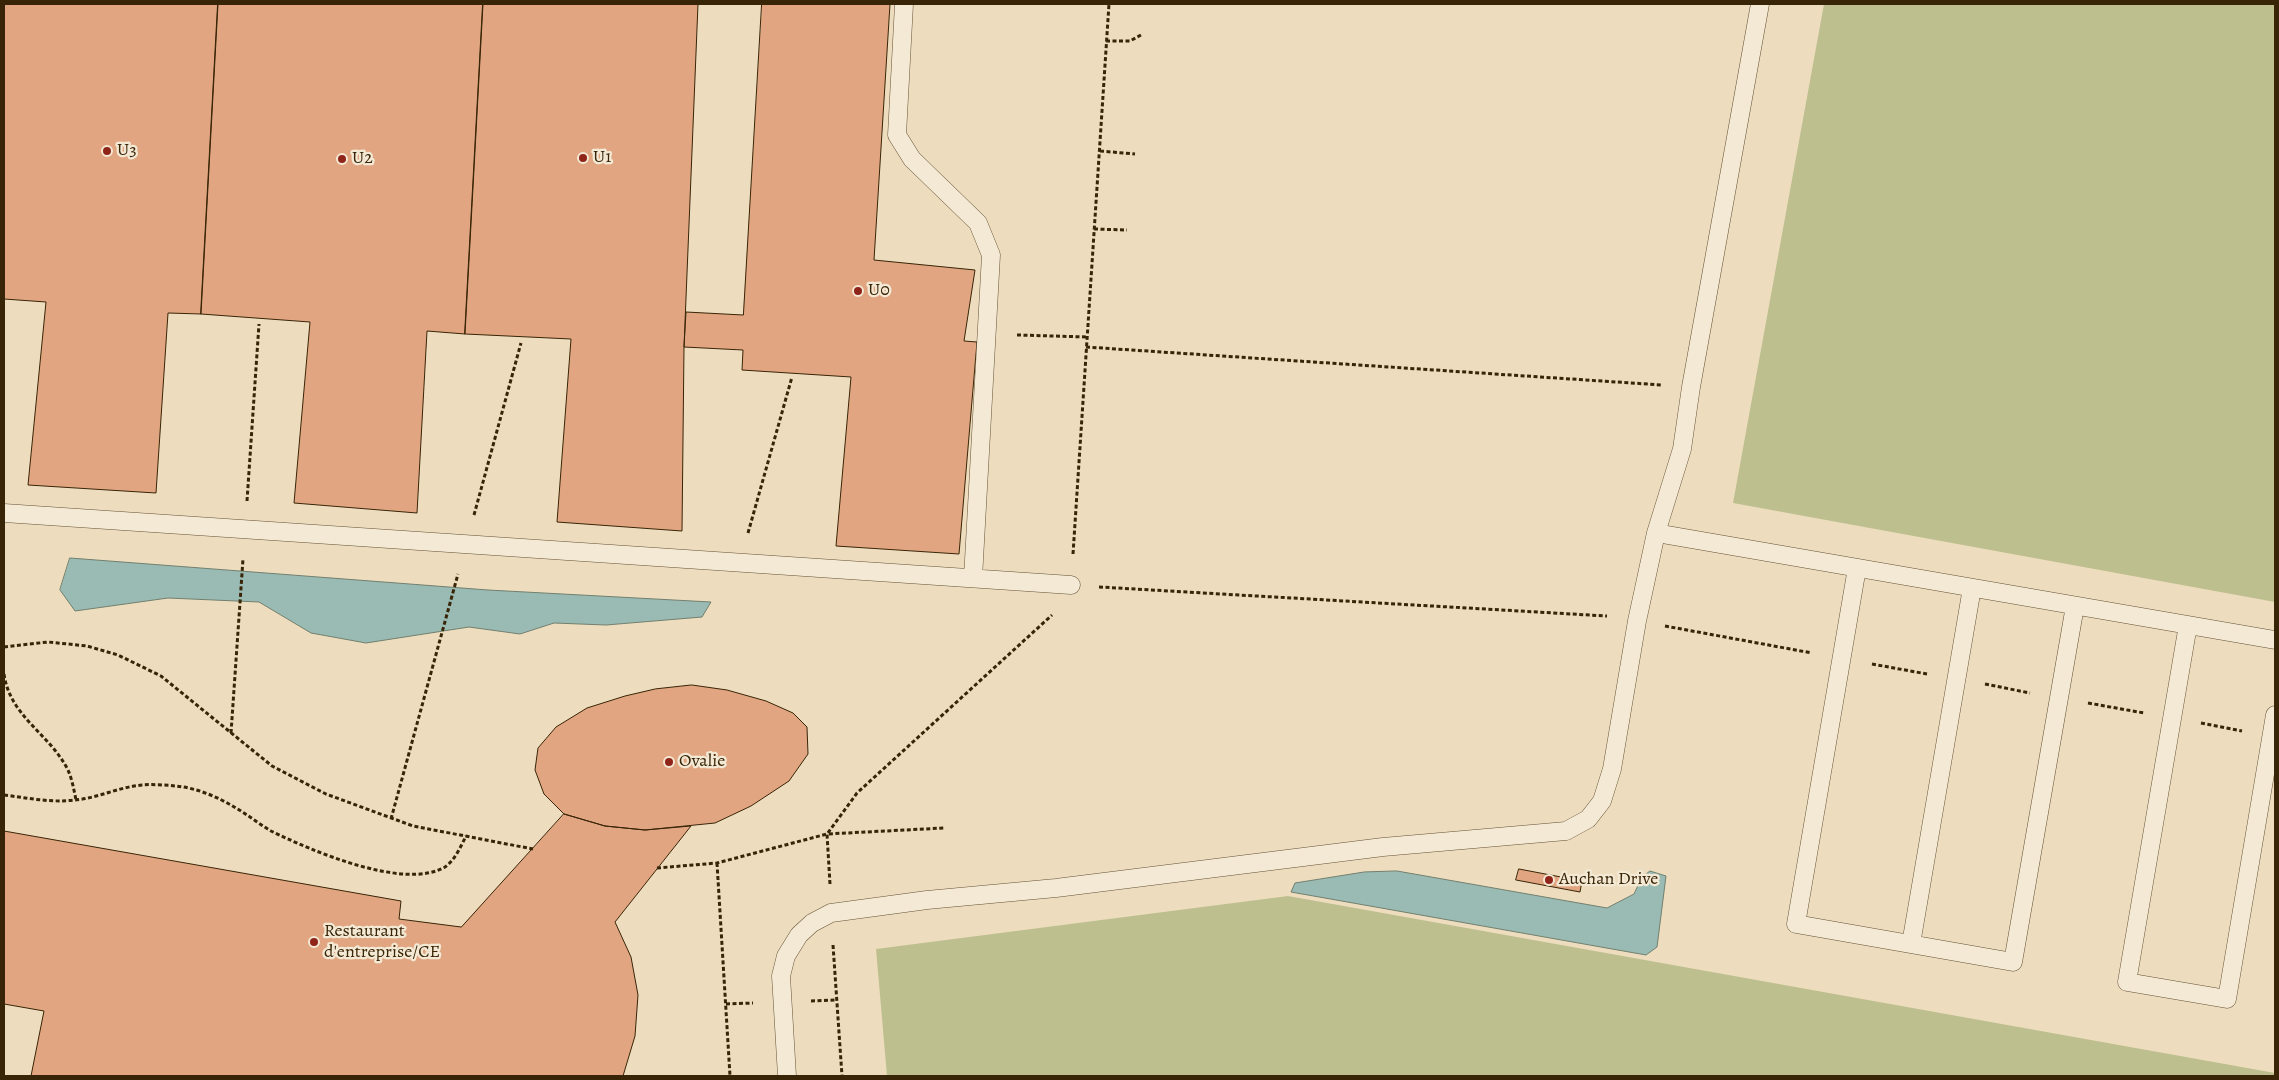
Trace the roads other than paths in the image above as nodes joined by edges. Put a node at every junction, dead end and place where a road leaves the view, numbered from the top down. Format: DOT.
graph roads {
  1 [pos="904,4"];
  2 [pos="1760,4"];
  3 [pos="4,513"];
  4 [pos="1656,533"];
  5 [pos="1857,568"];
  6 [pos="973,578"];
  7 [pos="1071,585"];
  8 [pos="1972,588"];
  9 [pos="2074,606"];
  10 [pos="2188,625"];
  11 [pos="2275,640"];
  12 [pos="2275,715"];
  13 [pos="1911,944"];
  14 [pos="787,1076"];
  1 -- 6 [label="lane"];
  2 -- 4 [label="lane"];
  3 -- 6 [label="lane"];
  4 -- 5 [label="lane"];
  4 -- 14 [label="lane"];
  5 -- 8 [label="lane"];
  5 -- 13 [label="lane"];
  6 -- 7 [label="lane"];
  8 -- 9 [label="lane"];
  8 -- 13 [label="lane"];
  9 -- 10 [label="lane"];
  9 -- 13 [label="lane"];
  10 -- 11 [label="lane"];
  10 -- 12 [label="lane"];
}
